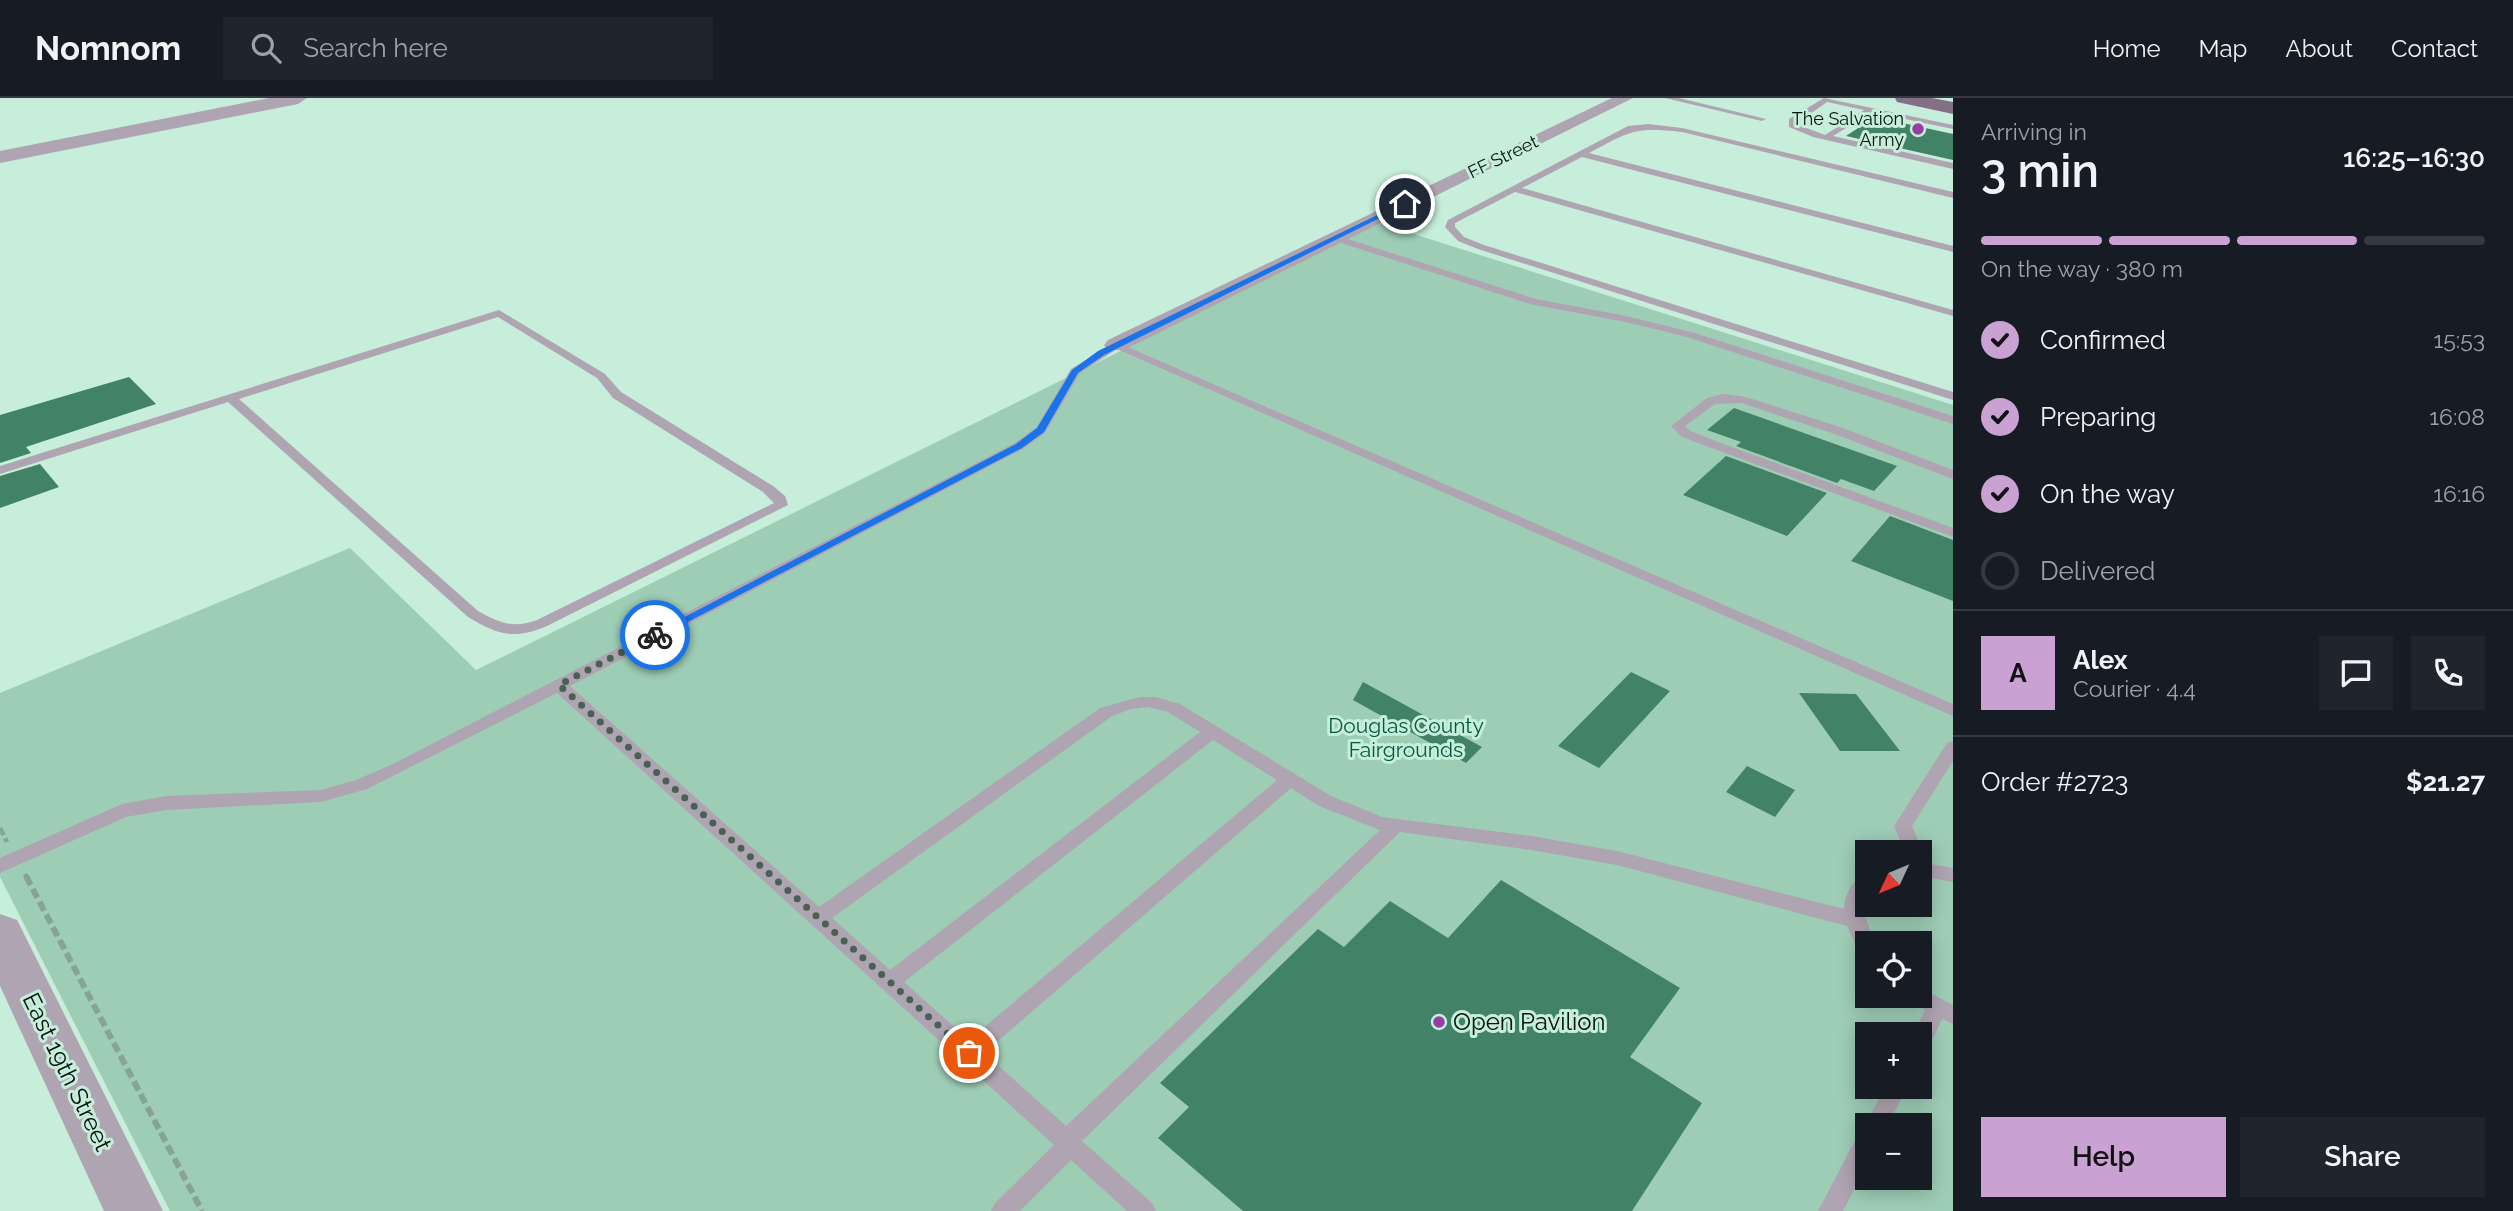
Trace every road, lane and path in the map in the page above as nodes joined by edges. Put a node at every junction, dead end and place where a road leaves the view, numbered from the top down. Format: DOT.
graph roads {
  1 [pos="277,98"];
  2 [pos="298,98"];
  3 [pos="1625,98"];
  4 [pos="1669,98"];
  5 [pos="1904,98"];
  6 [pos="1941,98"];
  7 [pos="1828,99"];
  8 [pos="1953,100"];
  9 [pos="1953,108"];
  10 [pos="1870,110"];
  11 [pos="200,117"];
  12 [pos="1762,119"];
  13 [pos="1953,127"];
  14 [pos="1827,137"];
  15 [pos="1582,153"];
  16 [pos="0,160"];
  17 [pos="1953,166"];
  18 [pos="1514,189"];
  19 [pos="1953,195"];
  20 [pos="1335,237"];
  21 [pos="1953,249"];
  22 [pos="1953,313"];
  23 [pos="1116,345"];
  24 [pos="1953,396"];
  25 [pos="231,398"];
  26 [pos="1953,420"];
  27 [pos="0,470"];
  28 [pos="1953,475"];
  29 [pos="1953,533"];
  30 [pos="559,685"];
  31 [pos="1953,710"];
  32 [pos="1213,732"];
  33 [pos="1953,747"];
  34 [pos="1290,779"];
  35 [pos="1395,825"];
  36 [pos="0,828"];
  37 [pos="1909,840"];
  38 [pos="8,862"];
  39 [pos="1932,868"];
  40 [pos="1953,875"];
  41 [pos="1855,900"];
  42 [pos="818,918"];
  43 [pos="1854,920"];
  44 [pos="1857,931"];
  45 [pos="0,934"];
  46 [pos="889,982"];
  47 [pos="1945,1012"];
  48 [pos="1932,1028"];
  49 [pos="969,1053"];
  50 [pos="1068,1143"];
  51 [pos="1855,1164"];
  52 [pos="134,1211"];
  53 [pos="202,1211"];
  54 [pos="1003,1211"];
  55 [pos="1144,1211"];
  56 [pos="1830,1211"];
  1 -- 11 [label="street"];
  2 -- 11 [label="street"];
  3 -- 20 [label="street, FF Street"];
  4 -- 12 [label="lane"];
  5 -- 9 [label="main road"];
  6 -- 8 [label="main road"];
  7 -- 10 [label="lane"];
  7 -- 14 [label="lane"];
  10 -- 13 [label="lane"];
  10 -- 14 [label="lane"];
  11 -- 16 [label="street"];
  14 -- 17 [label="lane"];
  15 -- 18 [label="lane"];
  15 -- 19 [label="lane"];
  15 -- 21 [label="lane"];
  18 -- 22 [label="lane"];
  18 -- 24 [label="lane"];
  20 -- 23 [label="street, FF Street"];
  20 -- 26 [label="lane"];
  23 -- 30 [label="lane"];
  23 -- 31 [label="lane"];
  25 -- 25 [label="lane"];
  25 -- 27 [label="lane"];
  28 -- 29 [label="lane"];
  30 -- 38 [label="lane"];
  30 -- 42 [label="lane"];
  32 -- 34 [label="lane"];
  32 -- 42 [label="lane"];
  32 -- 46 [label="lane"];
  33 -- 37 [label="lane"];
  34 -- 35 [label="lane"];
  34 -- 49 [label="lane"];
  35 -- 43 [label="lane"];
  35 -- 50 [label="lane"];
  36 -- 38 [label="path"];
  38 -- 53 [label="path"];
  39 -- 40 [label="lane"];
  41 -- 43 [label="lane"];
  42 -- 46 [label="lane"];
  43 -- 44 [label="lane"];
  45 -- 52 [label="street, East 19th Street"];
  46 -- 49 [label="lane"];
  47 -- 48 [label="lane"];
  49 -- 50 [label="lane"];
  50 -- 54 [label="lane"];
  50 -- 55 [label="lane"];
  51 -- 56 [label="lane"];
}
